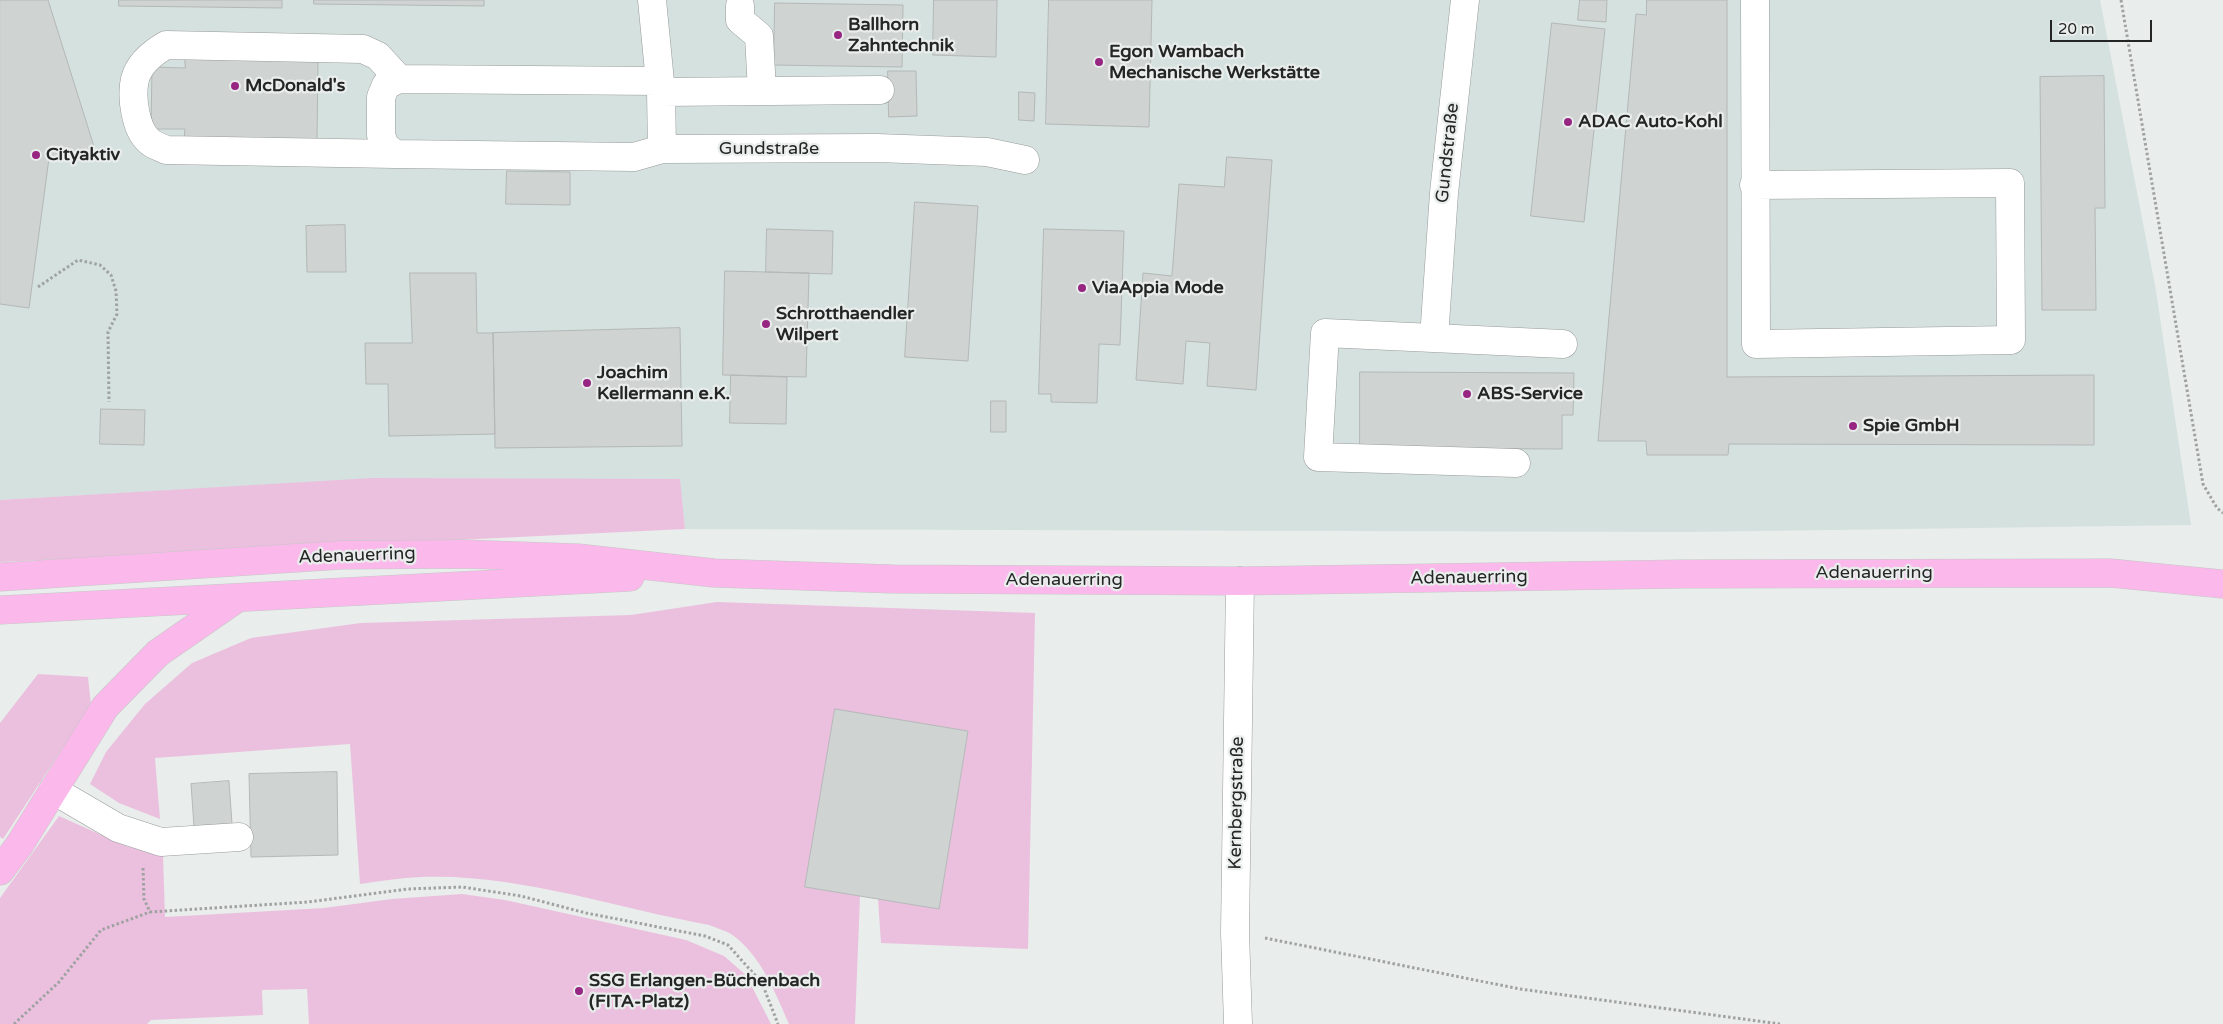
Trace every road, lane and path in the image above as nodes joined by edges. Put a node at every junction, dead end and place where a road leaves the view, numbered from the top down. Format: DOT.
graph roads {
  1 [pos="652,0"];
  2 [pos="1465,0"];
  3 [pos="1755,0"];
  4 [pos="2121,0"];
  5 [pos="740,6"];
  6 [pos="399,79"];
  7 [pos="660,87"];
  8 [pos="880,90"];
  9 [pos="762,91"];
  10 [pos="662,149"];
  11 [pos="395,154"];
  12 [pos="1025,160"];
  13 [pos="1754,185"];
  14 [pos="38,287"];
  15 [pos="1434,338"];
  16 [pos="1563,344"];
  17 [pos="109,402"];
  18 [pos="1516,463"];
  19 [pos="2223,513"];
  20 [pos="714,573"];
  21 [pos="0,577"];
  22 [pos="1240,581"];
  23 [pos="2223,584"];
  24 [pos="236,599"];
  25 [pos="0,610"];
  26 [pos="53,790"];
  27 [pos="238,837"];
  28 [pos="148,838"];
  29 [pos="0,871"];
  30 [pos="150,912"];
  31 [pos="1235,932"];
  32 [pos="14,1024"];
  33 [pos="778,1024"];
  34 [pos="1238,1024"];
  35 [pos="1780,1024"];
  1 -- 7 [label="street"];
  2 -- 15 [label="street, Gundstraße"];
  3 -- 13 [label="street"];
  4 -- 19 [label="path"];
  5 -- 9 [label="street"];
  6 -- 7 [label="street"];
  6 -- 11 [label="street"];
  6 -- 11 [label="street, Gundstraße"];
  7 -- 9 [label="street"];
  7 -- 10 [label="street"];
  8 -- 9 [label="street"];
  10 -- 11 [label="street, Gundstraße"];
  10 -- 12 [label="street, Gundstraße"];
  13 -- 13 [label="street"];
  14 -- 17 [label="path"];
  15 -- 16 [label="street"];
  15 -- 18 [label="street"];
  20 -- 21 [label="main road, Adenauerring"];
  20 -- 22 [label="main road, Adenauerring"];
  20 -- 24 [label="main road, Adenauerring"];
  22 -- 23 [label="main road, Adenauerring"];
  22 -- 31 [label="street, Kernbergstraße"];
  24 -- 25 [label="main road, Adenauerring"];
  24 -- 26 [label="main road"];
  26 -- 28 [label="street"];
  26 -- 29 [label="main road"];
  27 -- 28 [label="street"];
  28 -- 30 [label="path"];
  30 -- 32 [label="path"];
  30 -- 33 [label="path"];
  31 -- 34 [label="street, Kernbergstraße"];
  31 -- 35 [label="path"];
}
